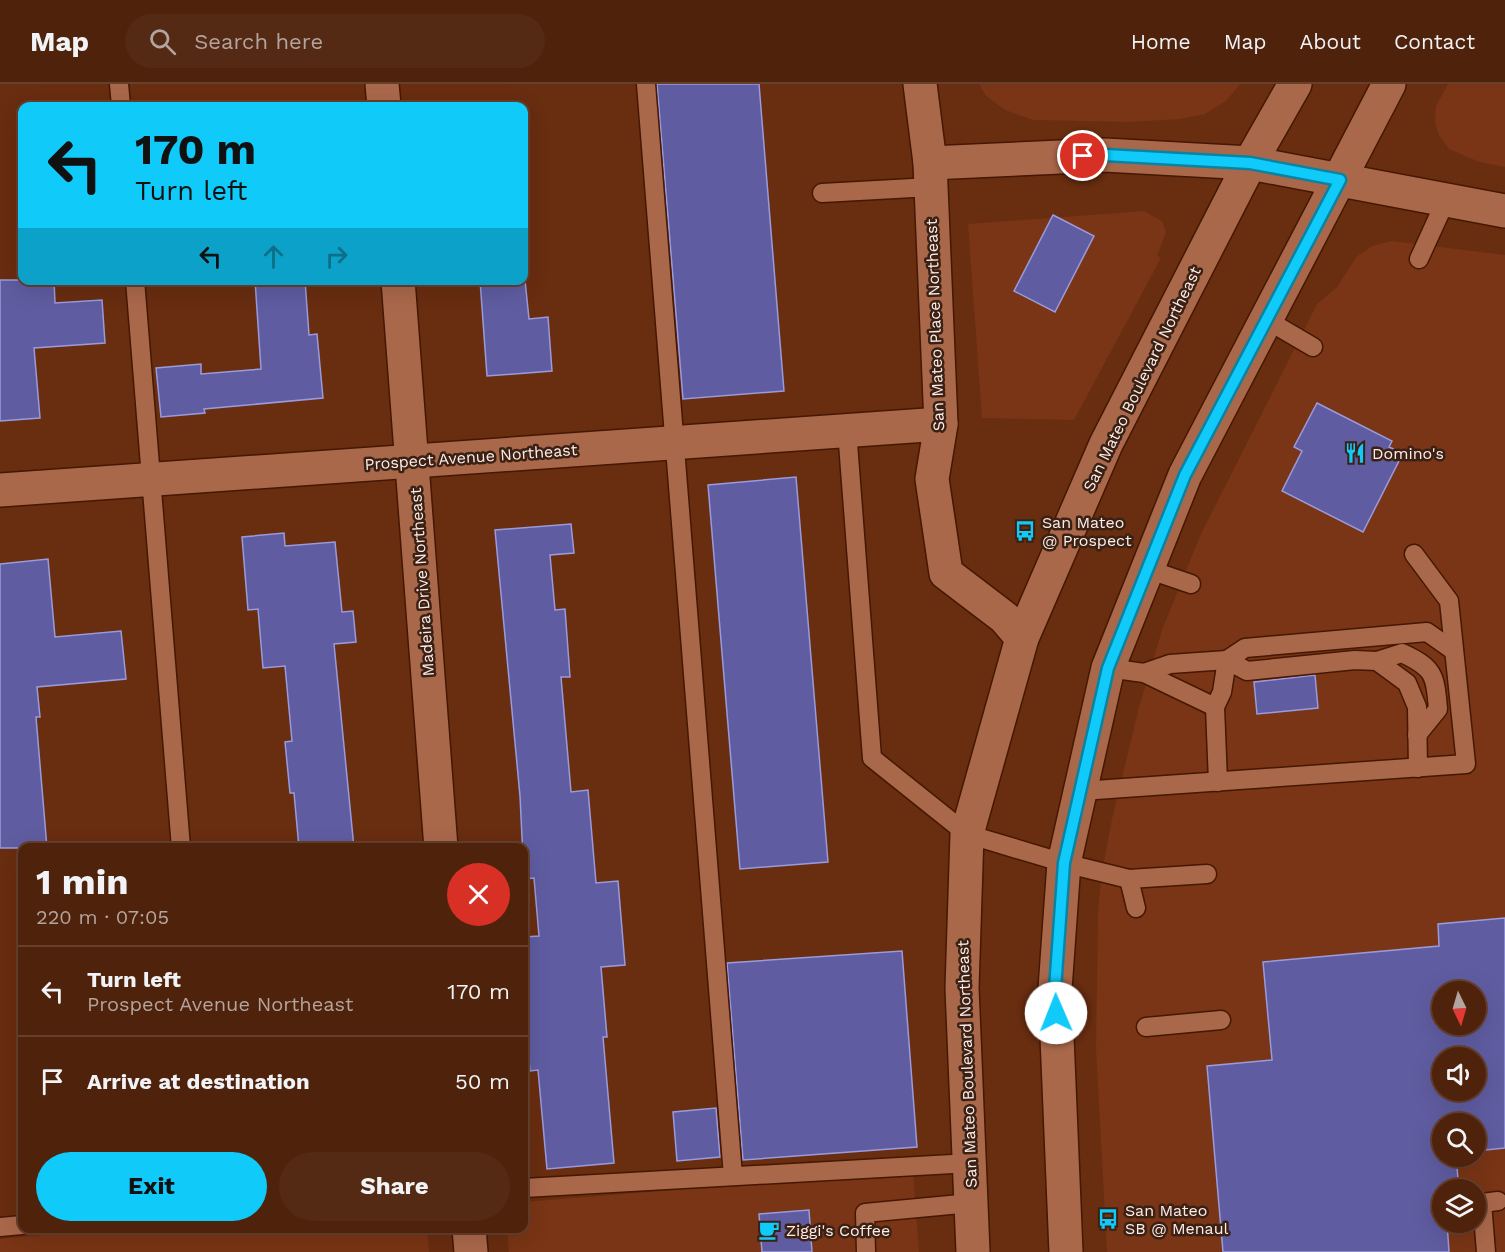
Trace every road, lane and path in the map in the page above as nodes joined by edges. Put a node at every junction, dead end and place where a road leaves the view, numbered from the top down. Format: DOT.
graph roads {
  1 [pos="119,84"];
  2 [pos="382,84"];
  3 [pos="646,84"];
  4 [pos="920,84"];
  5 [pos="1295,84"];
  6 [pos="1389,84"];
  7 [pos="121,102"];
  8 [pos="384,102"];
  9 [pos="1250,163"];
  10 [pos="930,175"];
  11 [pos="1340,180"];
  12 [pos="822,194"];
  13 [pos="1446,200"];
  14 [pos="1505,211"];
  15 [pos="1419,260"];
  16 [pos="135,285"];
  17 [pos="398,285"];
  18 [pos="1267,320"];
  19 [pos="1313,347"];
  20 [pos="941,424"];
  21 [pos="847,430"];
  22 [pos="674,443"];
  23 [pos="413,462"];
  24 [pos="151,480"];
  25 [pos="0,490"];
  26 [pos="1414,554"];
  27 [pos="1147,569"];
  28 [pos="1191,584"];
  29 [pos="1022,638"];
  30 [pos="1454,651"];
  31 [pos="1227,660"];
  32 [pos="1377,661"];
  33 [pos="1108,668"];
  34 [pos="1144,673"];
  35 [pos="1215,707"];
  36 [pos="1417,735"];
  37 [pos="1418,768"];
  38 [pos="1218,782"];
  39 [pos="1081,791"];
  40 [pos="967,834"];
  41 [pos="181,843"];
  42 [pos="441,843"];
  43 [pos="1064,863"];
  44 [pos="1207,874"];
  45 [pos="1129,879"];
  46 [pos="1136,908"];
  47 [pos="1221,1020"];
  48 [pos="1146,1027"];
  49 [pos="970,1163"];
  50 [pos="733,1176"];
  51 [pos="528,1188"];
  52 [pos="1498,1201"];
  53 [pos="971,1203"];
  54 [pos="18,1225"];
  55 [pos="0,1227"];
  56 [pos="470,1233"];
  57 [pos="471,1252"];
  58 [pos="866,1252"];
  59 [pos="973,1252"];
  60 [pos="1066,1252"];
  61 [pos="1486,1252"];
  1 -- 7 [label="lane"];
  2 -- 8 [label="street"];
  3 -- 22 [label="lane"];
  4 -- 10 [label="street, San Mateo Place Northeast"];
  5 -- 9 [label="street, San Mateo Boulevard Northeast"];
  6 -- 11 [label="street"];
  9 -- 10 [label="street"];
  9 -- 11 [label="street"];
  9 -- 29 [label="street, San Mateo Boulevard Northeast"];
  10 -- 12 [label="lane"];
  10 -- 20 [label="street, San Mateo Place Northeast"];
  11 -- 13 [label="street"];
  11 -- 18 [label="street"];
  13 -- 14 [label="street"];
  13 -- 15 [label="lane"];
  16 -- 24 [label="lane"];
  17 -- 23 [label="street, Madeira Drive Northeast"];
  18 -- 19 [label="lane"];
  18 -- 27 [label="street"];
  20 -- 21 [label="street, Prospect Avenue Northeast"];
  20 -- 29 [label="street, San Mateo Place Northeast"];
  21 -- 22 [label="street, Prospect Avenue Northeast"];
  21 -- 40 [label="lane"];
  22 -- 23 [label="street, Prospect Avenue Northeast"];
  22 -- 50 [label="lane"];
  23 -- 24 [label="street, Prospect Avenue Northeast"];
  23 -- 42 [label="street, Madeira Drive Northeast"];
  24 -- 25 [label="street, Prospect Avenue Northeast"];
  24 -- 41 [label="lane"];
  26 -- 30 [label="lane"];
  27 -- 28 [label="lane"];
  27 -- 33 [label="street"];
  29 -- 40 [label="street, San Mateo Boulevard Northeast"];
  30 -- 31 [label="lane"];
  30 -- 37 [label="lane"];
  31 -- 32 [label="lane"];
  31 -- 34 [label="lane"];
  31 -- 35 [label="lane"];
  32 -- 36 [label="lane"];
  32 -- 36 [label="lane"];
  33 -- 34 [label="lane"];
  33 -- 39 [label="street"];
  34 -- 35 [label="lane"];
  35 -- 38 [label="lane"];
  36 -- 37 [label="lane"];
  37 -- 38 [label="lane"];
  38 -- 39 [label="lane"];
  39 -- 43 [label="street"];
  40 -- 43 [label="lane"];
  40 -- 49 [label="street, San Mateo Boulevard Northeast"];
  43 -- 45 [label="lane"];
  43 -- 60 [label="street"];
  44 -- 45 [label="lane"];
  45 -- 46 [label="lane"];
  47 -- 48 [label="lane"];
  49 -- 50 [label="lane"];
  49 -- 53 [label="street, San Mateo Boulevard Northeast"];
  50 -- 51 [label="lane"];
  52 -- 61 [label="lane"];
  53 -- 58 [label="lane"];
  53 -- 59 [label="street, San Mateo Boulevard Northeast"];
  54 -- 55 [label="lane"];
  56 -- 57 [label="street"];
}
